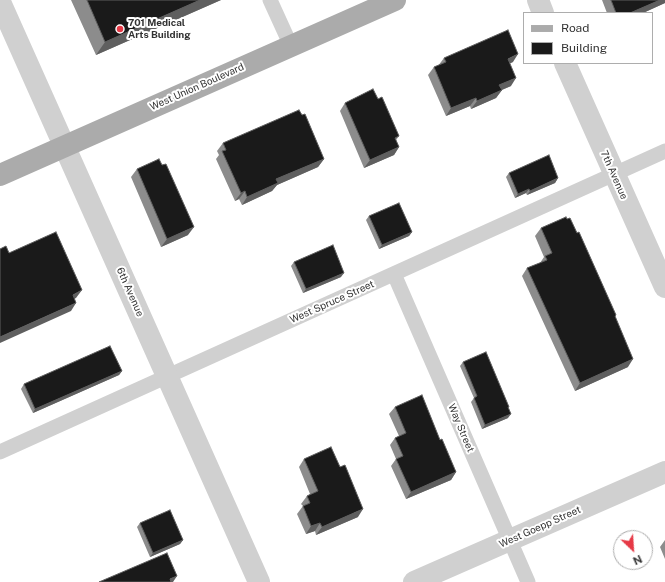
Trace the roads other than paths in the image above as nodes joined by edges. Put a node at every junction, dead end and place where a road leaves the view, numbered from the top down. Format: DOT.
graph roads {
  1 [pos="270,0"];
  2 [pos="395,0"];
  3 [pos="538,0"];
  4 [pos="0,2"];
  5 [pos="543,12"];
  6 [pos="291,46"];
  7 [pos="565,64"];
  8 [pos="64,146"];
  9 [pos="665,151"];
  10 [pos="614,174"];
  11 [pos="0,175"];
  12 [pos="394,274"];
  13 [pos="665,287"];
  14 [pos="167,376"];
  15 [pos="0,452"];
  16 [pos="665,472"];
  17 [pos="509,540"];
  18 [pos="259,582"];
  19 [pos="414,582"];
  20 [pos="528,582"];
  1 -- 6 [label="lane"];
  2 -- 6 [label="main road, West Union Boulevard"];
  3 -- 5 [label="street"];
  4 -- 8 [label="street, 6th Avenue"];
  6 -- 8 [label="main road, West Union Boulevard"];
  7 -- 10 [label="street, 7th Avenue"];
  8 -- 11 [label="main road, West Union Boulevard"];
  8 -- 14 [label="street, 6th Avenue"];
  9 -- 10 [label="lane, West Spruce Street"];
  10 -- 12 [label="lane, West Spruce Street"];
  10 -- 13 [label="street, 7th Avenue"];
  12 -- 14 [label="lane, West Spruce Street"];
  12 -- 17 [label="lane, Way Street"];
  14 -- 15 [label="lane, West Spruce Street"];
  14 -- 18 [label="street, 6th Avenue"];
  16 -- 17 [label="street, West Goepp Street"];
  17 -- 19 [label="street, West Goepp Street"];
  17 -- 20 [label="lane, Way Street"];
}
